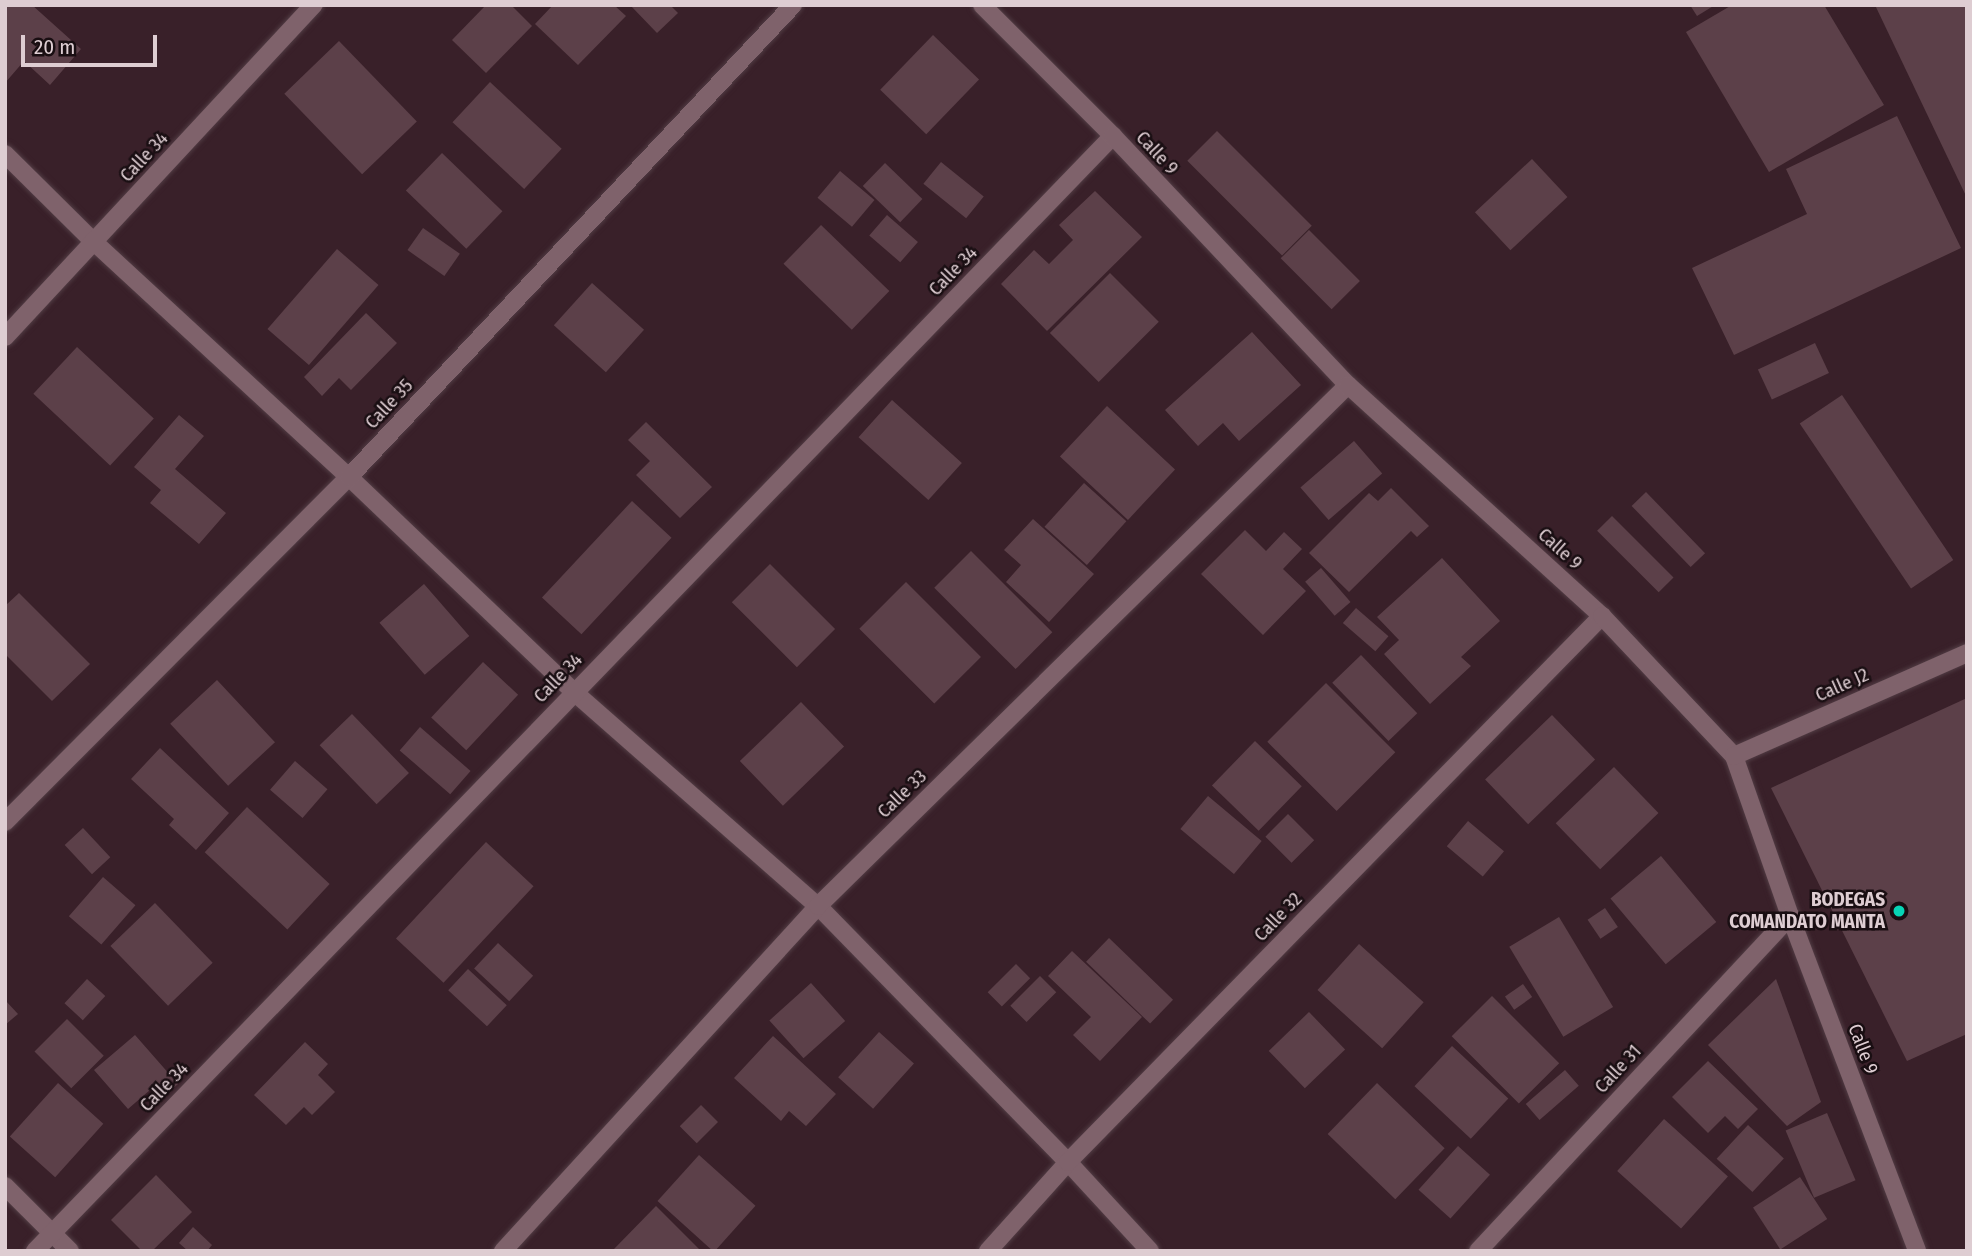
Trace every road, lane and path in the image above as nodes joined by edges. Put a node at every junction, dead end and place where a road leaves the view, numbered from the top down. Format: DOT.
graph roads {
  1 [pos="314,5"];
  2 [pos="793,5"];
  3 [pos="982,5"];
  4 [pos="1113,136"];
  5 [pos="5,153"];
  6 [pos="93,241"];
  7 [pos="5,337"];
  8 [pos="1348,385"];
  9 [pos="349,477"];
  10 [pos="1602,616"];
  11 [pos="1967,653"];
  12 [pos="574,692"];
  13 [pos="1734,756"];
  14 [pos="5,822"];
  15 [pos="818,906"];
  16 [pos="1790,916"];
  17 [pos="1068,1162"];
  18 [pos="5,1186"];
  19 [pos="53,1233"];
  20 [pos="35,1251"];
  21 [pos="70,1251"];
  22 [pos="503,1251"];
  23 [pos="988,1251"];
  24 [pos="1150,1251"];
  25 [pos="1478,1251"];
  26 [pos="1917,1251"];
  1 -- 6 [label="street, Calle 34"];
  2 -- 9 [label="street, Calle 35"];
  3 -- 4 [label="street, Calle 9"];
  4 -- 8 [label="street, Calle 9"];
  4 -- 12 [label="street, Calle 34"];
  5 -- 6 [label="street"];
  6 -- 7 [label="street, Calle 34"];
  6 -- 9 [label="street"];
  8 -- 10 [label="street, Calle 9"];
  8 -- 15 [label="street, Calle 33"];
  9 -- 12 [label="street"];
  9 -- 14 [label="street, Calle 35"];
  10 -- 13 [label="street, Calle 9"];
  10 -- 17 [label="street, Calle 32"];
  11 -- 13 [label="street, Calle J2"];
  12 -- 15 [label="street"];
  12 -- 19 [label="street, Calle 34"];
  13 -- 16 [label="street, Calle 9"];
  15 -- 17 [label="street"];
  15 -- 22 [label="street, Calle 33"];
  16 -- 25 [label="street, Calle 31"];
  16 -- 26 [label="street, Calle 9"];
  17 -- 23 [label="street, Calle 32"];
  17 -- 24 [label="street"];
  18 -- 19 [label="street"];
  19 -- 20 [label="street, Calle 34"];
  19 -- 21 [label="street"];
}
